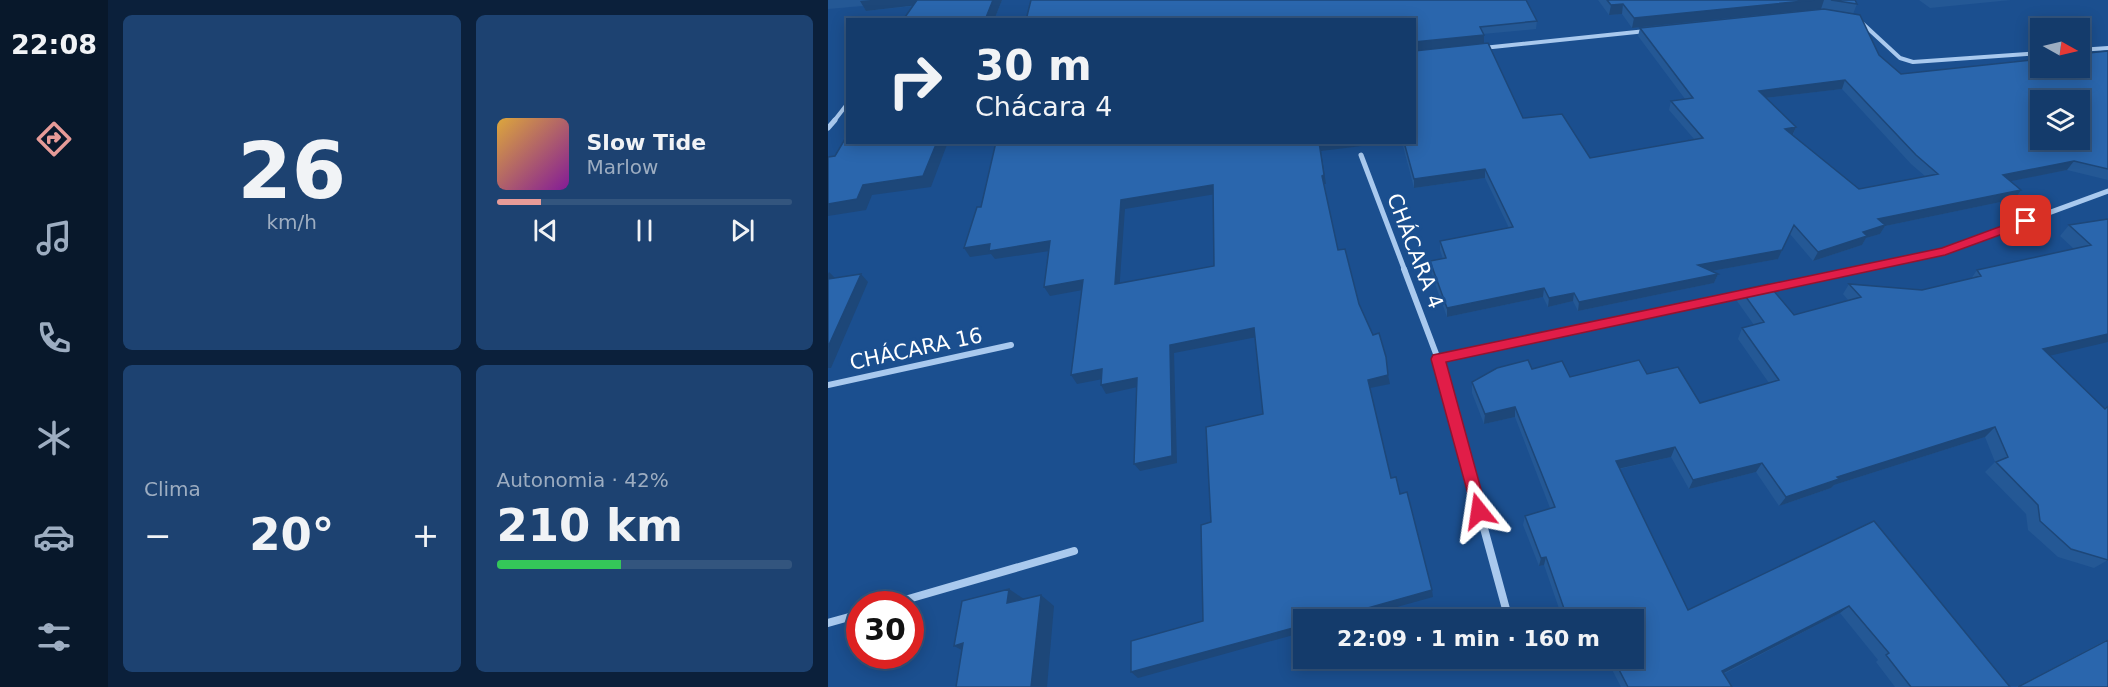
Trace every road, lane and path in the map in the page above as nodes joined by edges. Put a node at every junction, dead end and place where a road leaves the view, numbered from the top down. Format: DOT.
graph roads {
  1 [pos="1858,19"];
  2 [pos="1649,30"];
  3 [pos="2108,48"];
  4 [pos="1473,49"];
  5 [pos="2090,49"];
  6 [pos="2030,54"];
  7 [pos="846,106"];
  8 [pos="828,128"];
  9 [pos="1361,155"];
  10 [pos="2108,191"];
  11 [pos="1011,345"];
  12 [pos="1438,359"];
  13 [pos="828,385"];
  14 [pos="1074,551"];
  15 [pos="924,594"];
  16 [pos="1506,609"];
  17 [pos="846,618"];
  18 [pos="828,623"];
  1 -- 6 [label="street"];
  2 -- 4 [label="street"];
  3 -- 5 [label="street"];
  7 -- 8 [label="street"];
  9 -- 12 [label="street, CHÁCARA 4"];
  10 -- 12 [label="street"];
  11 -- 13 [label="street, CHÁCARA 16"];
  12 -- 16 [label="street, CHÁCARA 4"];
  14 -- 15 [label="street"];
  17 -- 18 [label="street"];
}
